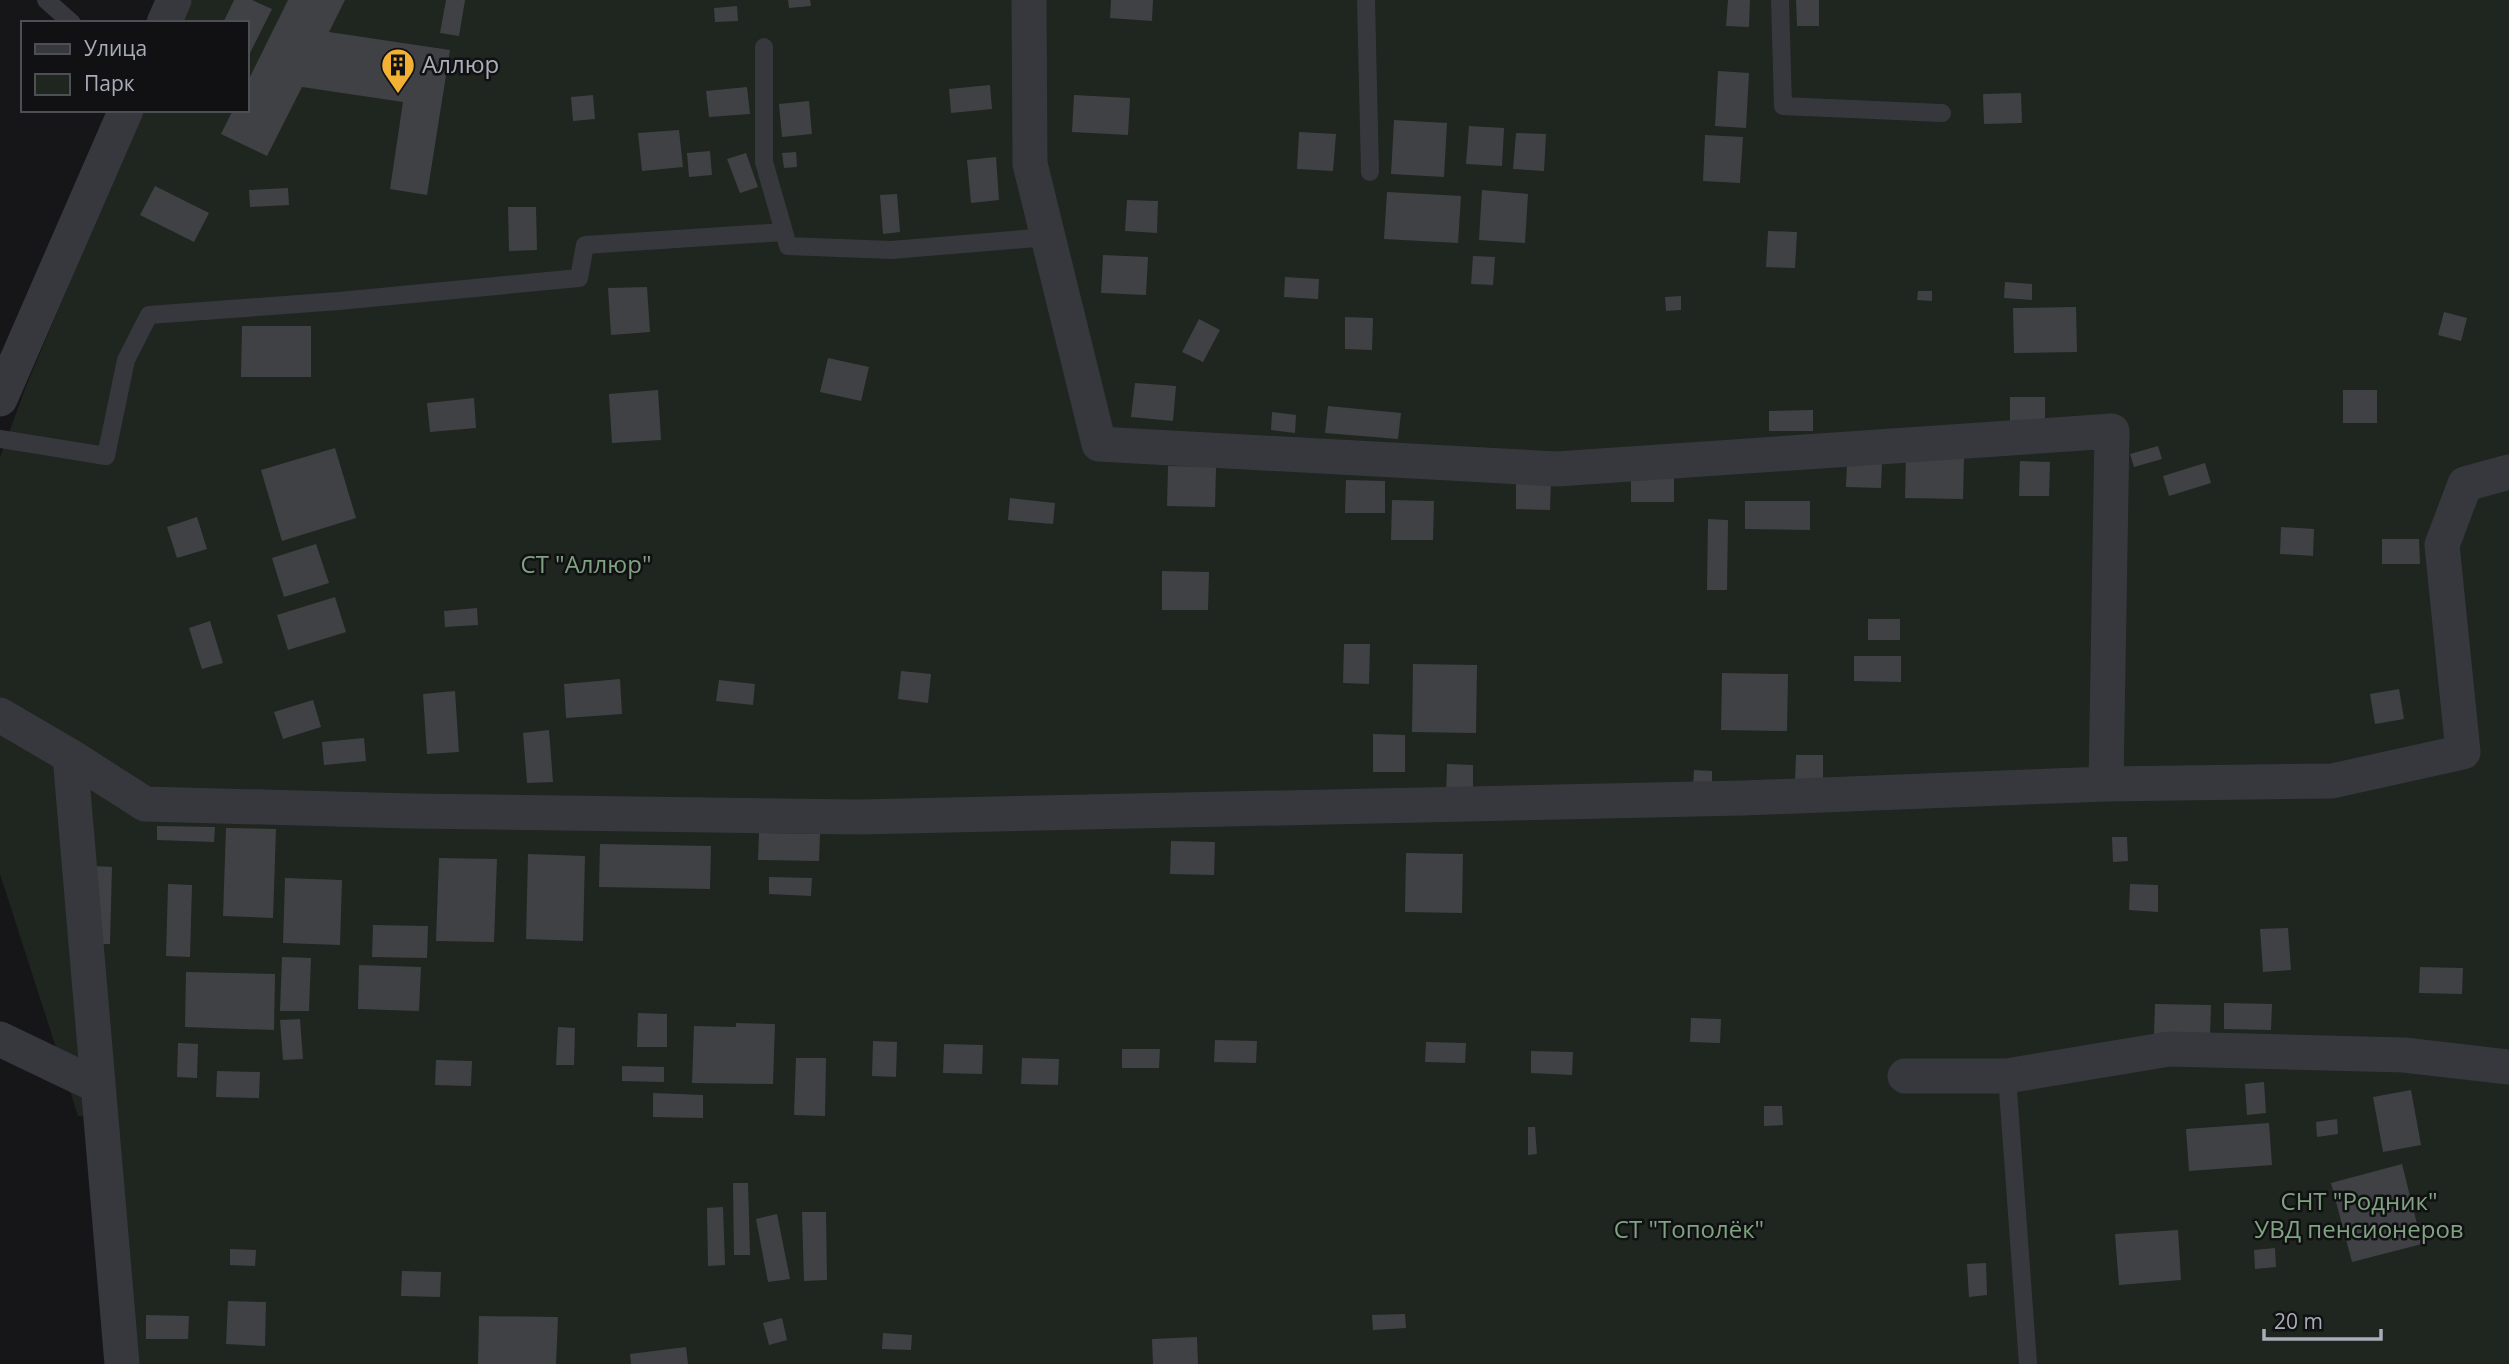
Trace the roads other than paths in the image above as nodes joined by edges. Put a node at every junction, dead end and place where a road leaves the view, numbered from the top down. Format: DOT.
graph roads {
  1 [pos="46,0"];
  2 [pos="174,0"];
  3 [pos="1028,0"];
  4 [pos="1366,0"];
  5 [pos="1780,0"];
  6 [pos="70,21"];
  7 [pos="165,21"];
  8 [pos="764,47"];
  9 [pos="125,112"];
  10 [pos="1942,113"];
  11 [pos="1370,172"];
  12 [pos="784,232"];
  13 [pos="1048,237"];
  14 [pos="0,399"];
  15 [pos="0,439"];
  16 [pos="2509,472"];
  17 [pos="0,715"];
  18 [pos="71,756"];
  19 [pos="2106,784"];
  20 [pos="0,1040"];
  21 [pos="2509,1066"];
  22 [pos="1905,1076"];
  23 [pos="2007,1076"];
  24 [pos="98,1086"];
  25 [pos="122,1364"];
  26 [pos="2028,1364"];
  1 -- 6 [label="lane"];
  2 -- 7 [label="street"];
  3 -- 13 [label="street"];
  4 -- 11 [label="lane"];
  5 -- 10 [label="lane"];
  8 -- 12 [label="lane"];
  9 -- 14 [label="street"];
  12 -- 13 [label="lane"];
  12 -- 15 [label="lane"];
  13 -- 19 [label="street"];
  16 -- 19 [label="street"];
  17 -- 18 [label="street"];
  18 -- 19 [label="street"];
  18 -- 24 [label="street"];
  20 -- 24 [label="street"];
  21 -- 23 [label="street"];
  22 -- 23 [label="street"];
  23 -- 26 [label="lane"];
  24 -- 25 [label="street"];
}
